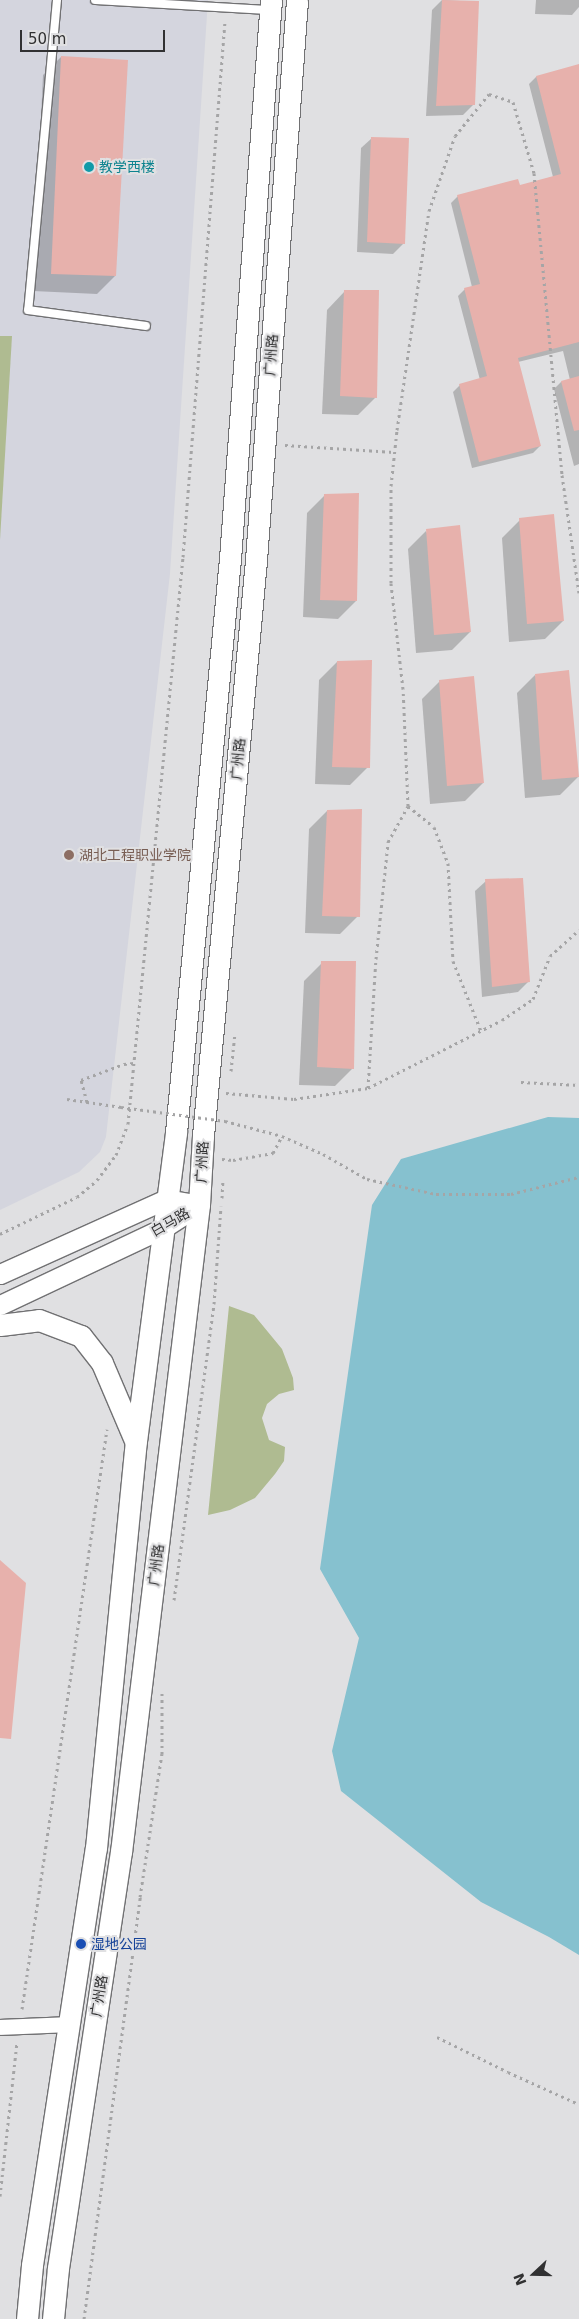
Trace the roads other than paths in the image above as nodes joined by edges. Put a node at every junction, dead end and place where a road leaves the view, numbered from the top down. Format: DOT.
graph roads {
  1 [pos="57,0"];
  2 [pos="95,0"];
  3 [pos="296,0"];
  4 [pos="270,5"];
  5 [pos="146,326"];
  6 [pos="166,1198"];
  7 [pos="199,1205"];
  8 [pos="164,1227"];
  9 [pos="0,1274"];
  10 [pos="0,1305"];
  11 [pos="0,1325"];
  12 [pos="136,1441"];
  13 [pos="69,2024"];
  14 [pos="0,2027"];
  15 [pos="27,2319"];
  16 [pos="53,2319"];
  1 -- 5 [label="lane"];
  2 -- 4 [label="lane"];
  3 -- 7 [label="main road, 广州路"];
  4 -- 6 [label="main road, 广州路"];
  6 -- 7 [label="street, 白马路"];
  6 -- 8 [label="main road, 广州路"];
  6 -- 9 [label="street, 白马路"];
  7 -- 8 [label="street, 白马路"];
  7 -- 16 [label="main road, 广州路"];
  8 -- 10 [label="street, 白马路"];
  8 -- 12 [label="main road, 广州路"];
  11 -- 12 [label="main road"];
  12 -- 13 [label="main road, 广州路"];
  13 -- 14 [label="street"];
  13 -- 15 [label="main road, 广州路"];
}
